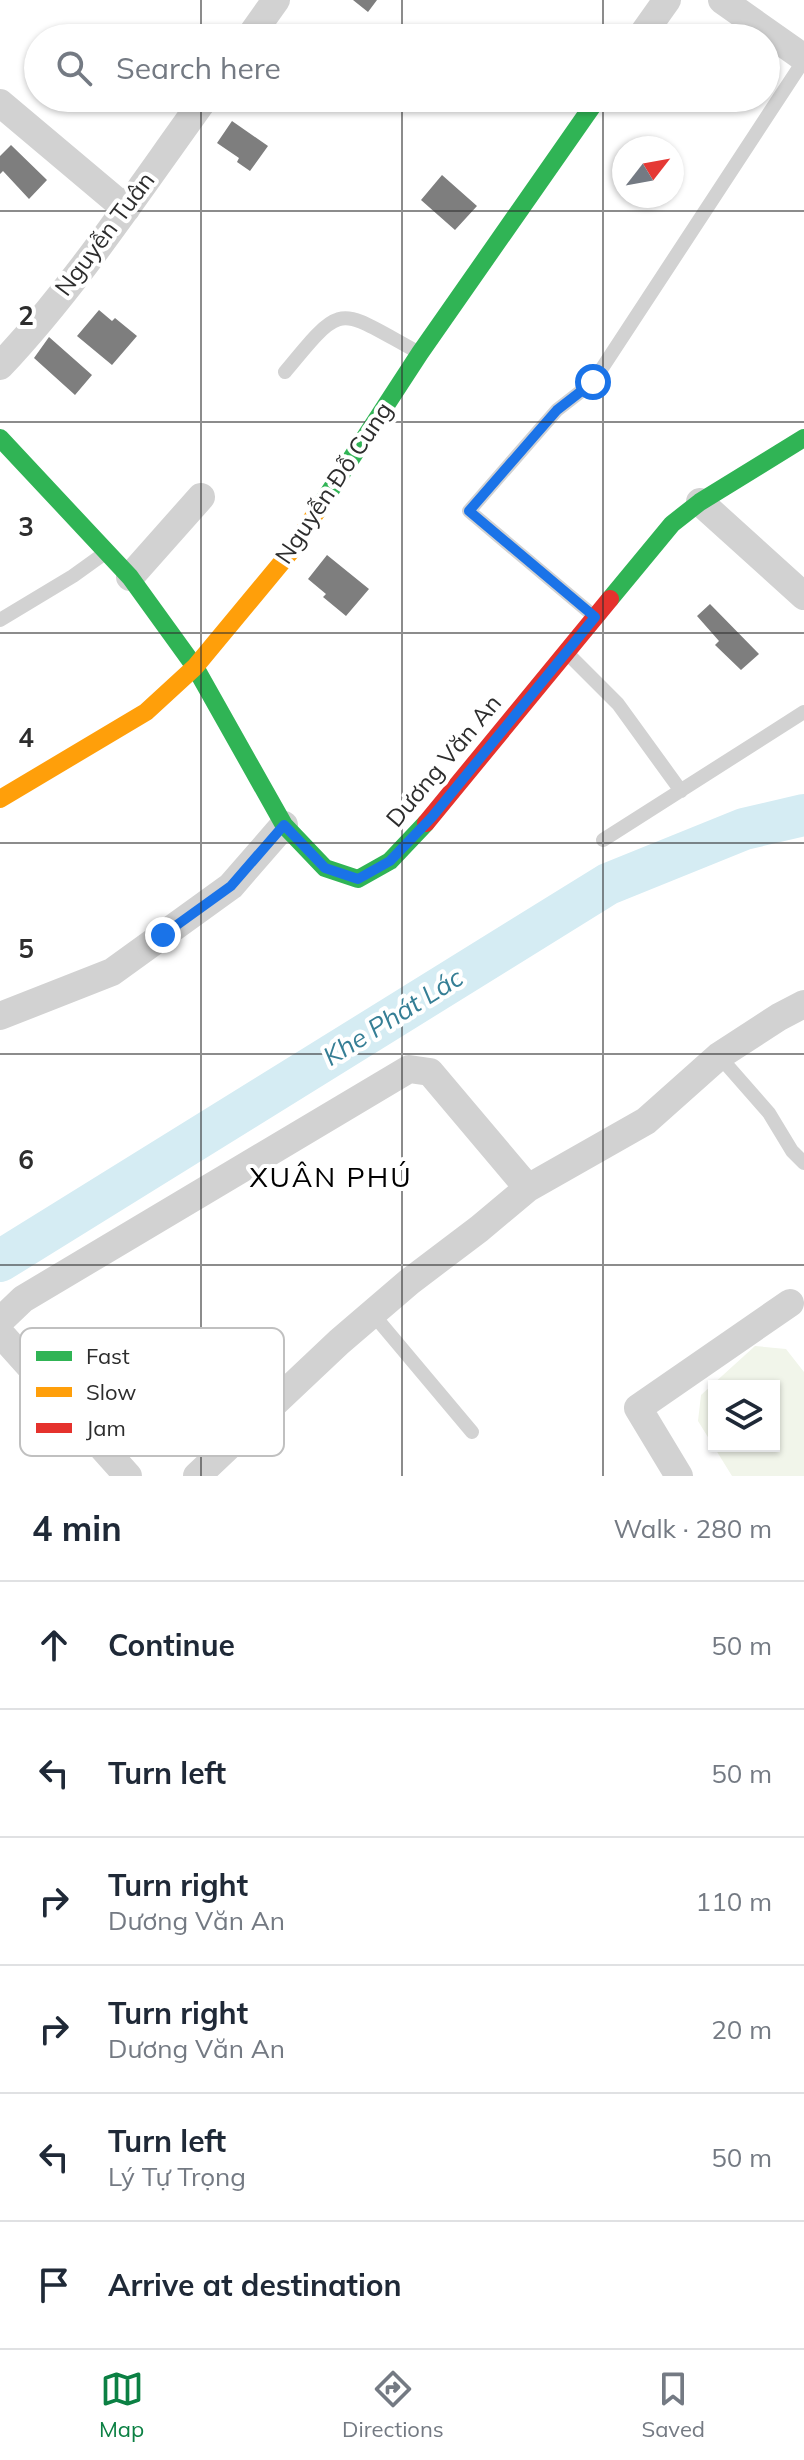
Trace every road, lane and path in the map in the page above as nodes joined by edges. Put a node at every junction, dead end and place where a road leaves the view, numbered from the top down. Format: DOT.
graph roads {
  1 [pos="276,0"];
  2 [pos="667,0"];
  3 [pos="722,0"];
  4 [pos="259,24"];
  5 [pos="650,24"];
  6 [pos="755,24"];
  7 [pos="780,42"];
  8 [pos="804,59"];
  9 [pos="780,96"];
  10 [pos="0,103"];
  11 [pos="195,112"];
  12 [pos="588,112"];
  13 [pos="769,112"];
  14 [pos="126,209"];
  15 [pos="420,353"];
  16 [pos="0,366"];
  17 [pos="285,372"];
  18 [pos="0,438"];
  19 [pos="804,438"];
  20 [pos="201,497"];
  21 [pos="700,502"];
  22 [pos="108,550"];
  23 [pos="130,577"];
  24 [pos="804,596"];
  25 [pos="595,617"];
  26 [pos="0,620"];
  27 [pos="566,653"];
  28 [pos="195,667"];
  29 [pos="804,712"];
  30 [pos="681,791"];
  31 [pos="0,799"];
  32 [pos="284,825"];
  33 [pos="603,840"];
  34 [pos="804,1004"];
  35 [pos="0,1016"];
  36 [pos="719,1056"];
  37 [pos="804,1163"];
  38 [pos="528,1188"];
  39 [pos="799,1305"];
  40 [pos="372,1313"];
  41 [pos="0,1321"];
  42 [pos="0,1333"];
  43 [pos="20,1355"];
  44 [pos="284,1395"];
  45 [pos="472,1432"];
  46 [pos="110,1456"];
  47 [pos="218,1456"];
  48 [pos="128,1476"];
  49 [pos="197,1476"];
  50 [pos="679,1476"];
  1 -- 4 [label="street"];
  2 -- 5 [label="street"];
  3 -- 6 [label="street"];
  7 -- 8 [label="street"];
  8 -- 9 [label="lane"];
  10 -- 14 [label="street"];
  11 -- 14 [label="street, Nguyễn Tuân"];
  12 -- 15 [label="street, Nguyễn Đỗ Cung"];
  13 -- 25 [label="lane"];
  14 -- 16 [label="street, Nguyễn Tuân"];
  15 -- 17 [label="lane"];
  15 -- 28 [label="street, Nguyễn Đỗ Cung"];
  18 -- 22 [label="street, Dương Văn An"];
  19 -- 21 [label="street, Dương Văn An"];
  20 -- 23 [label="street"];
  21 -- 24 [label="street"];
  21 -- 25 [label="street, Dương Văn An"];
  22 -- 23 [label="street, Dương Văn An"];
  22 -- 26 [label="lane"];
  23 -- 28 [label="street, Dương Văn An"];
  25 -- 27 [label="street, Dương Văn An"];
  27 -- 30 [label="lane"];
  27 -- 32 [label="street, Dương Văn An"];
  28 -- 31 [label="street, Nguyễn Đỗ Cung"];
  28 -- 32 [label="street, Dương Văn An"];
  29 -- 30 [label="lane"];
  30 -- 33 [label="lane"];
  32 -- 35 [label="street"];
  34 -- 36 [label="street"];
  36 -- 37 [label="lane"];
  36 -- 38 [label="street"];
  38 -- 40 [label="street"];
  38 -- 41 [label="street"];
  39 -- 50 [label="street"];
  40 -- 44 [label="street"];
  40 -- 45 [label="lane"];
  42 -- 43 [label="street"];
  46 -- 48 [label="street"];
  47 -- 49 [label="street"];
}
